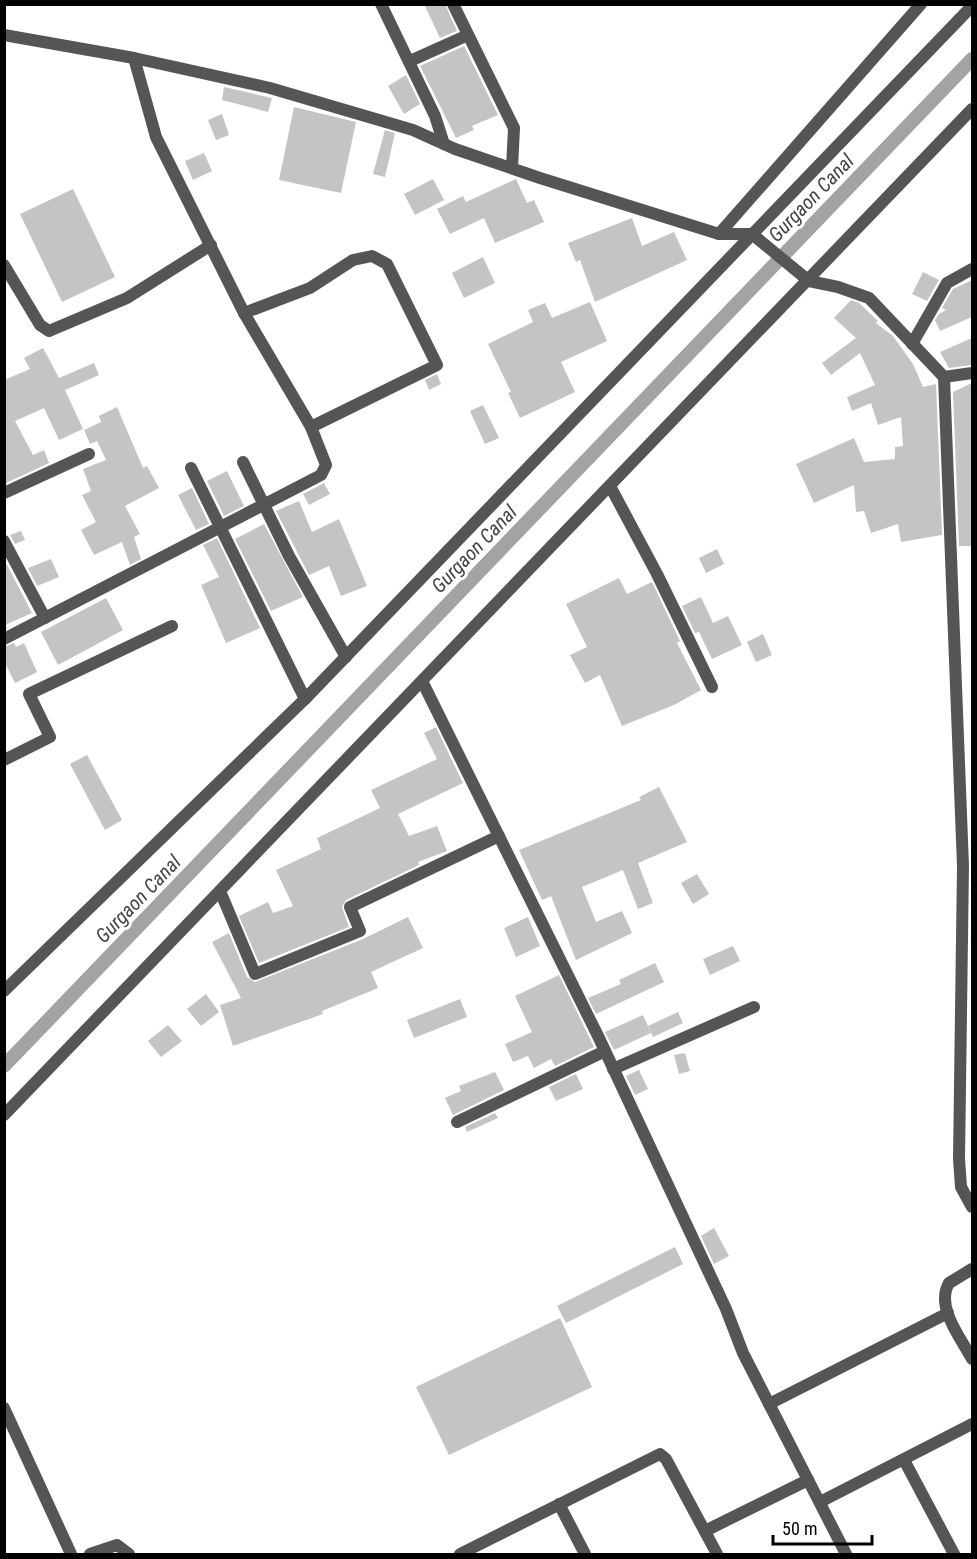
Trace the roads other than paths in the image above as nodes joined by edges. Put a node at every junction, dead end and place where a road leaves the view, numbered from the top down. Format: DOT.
graph roads {
  1 [pos="381,4"];
  2 [pos="453,4"];
  3 [pos="921,4"];
  4 [pos="972,6"];
  5 [pos="4,34"];
  6 [pos="468,35"];
  7 [pos="134,58"];
  8 [pos="410,61"];
  9 [pos="972,109"];
  10 [pos="444,144"];
  11 [pos="512,168"];
  12 [pos="719,234"];
  13 [pos="752,234"];
  14 [pos="210,245"];
  15 [pos="4,265"];
  16 [pos="972,269"];
  17 [pos="809,281"];
  18 [pos="244,313"];
  19 [pos="912,344"];
  20 [pos="972,373"];
  21 [pos="944,377"];
  22 [pos="311,427"];
  23 [pos="89,454"];
  24 [pos="243,462"];
  25 [pos="190,468"];
  26 [pos="610,486"];
  27 [pos="4,493"];
  28 [pos="264,505"];
  29 [pos="220,526"];
  30 [pos="4,541"];
  31 [pos="45,618"];
  32 [pos="171,626"];
  33 [pos="4,639"];
  34 [pos="346,657"];
  35 [pos="422,681"];
  36 [pos="712,687"];
  37 [pos="305,699"];
  38 [pos="5,757"];
  39 [pos="499,836"];
  40 [pos="220,891"];
  41 [pos="4,990"];
  42 [pos="754,1007"];
  43 [pos="605,1051"];
  44 [pos="613,1069"];
  45 [pos="4,1115"];
  46 [pos="457,1122"];
  47 [pos="972,1207"];
  48 [pos="972,1269"];
  49 [pos="948,1313"];
  50 [pos="972,1359"];
  51 [pos="769,1404"];
  52 [pos="4,1408"];
  53 [pos="972,1424"];
  54 [pos="904,1460"];
  55 [pos="808,1480"];
  56 [pos="820,1502"];
  57 [pos="559,1504"];
  58 [pos="705,1531"];
  59 [pos="71,1554"];
  60 [pos="90,1554"];
  61 [pos="129,1554"];
  62 [pos="460,1554"];
  63 [pos="585,1554"];
  64 [pos="717,1554"];
  65 [pos="846,1554"];
  66 [pos="954,1554"];
  1 -- 8 [label="street"];
  2 -- 6 [label="street"];
  3 -- 12 [label="street"];
  4 -- 13 [label="street"];
  5 -- 7 [label="street"];
  6 -- 8 [label="street"];
  6 -- 11 [label="street"];
  7 -- 10 [label="street"];
  7 -- 14 [label="street"];
  8 -- 10 [label="street"];
  9 -- 17 [label="street"];
  10 -- 11 [label="street"];
  11 -- 12 [label="street"];
  12 -- 13 [label="street"];
  13 -- 17 [label="street"];
  13 -- 34 [label="street"];
  14 -- 15 [label="street"];
  14 -- 18 [label="street"];
  16 -- 19 [label="street"];
  17 -- 19 [label="street"];
  17 -- 26 [label="street"];
  18 -- 22 [label="street"];
  18 -- 22 [label="street"];
  19 -- 21 [label="street"];
  20 -- 21 [label="street"];
  21 -- 47 [label="street"];
  22 -- 28 [label="street"];
  23 -- 27 [label="street"];
  24 -- 28 [label="street"];
  25 -- 29 [label="street"];
  26 -- 35 [label="street"];
  26 -- 36 [label="street"];
  28 -- 29 [label="street"];
  28 -- 34 [label="street"];
  29 -- 31 [label="street"];
  29 -- 37 [label="street"];
  30 -- 31 [label="street"];
  31 -- 33 [label="street"];
  32 -- 38 [label="street"];
  34 -- 37 [label="street"];
  35 -- 39 [label="street"];
  35 -- 40 [label="street"];
  37 -- 41 [label="street"];
  39 -- 40 [label="street"];
  39 -- 43 [label="street"];
  40 -- 45 [label="street"];
  42 -- 44 [label="street"];
  43 -- 44 [label="street"];
  43 -- 46 [label="street"];
  44 -- 51 [label="street"];
  48 -- 49 [label="street"];
  49 -- 50 [label="street"];
  49 -- 51 [label="street"];
  51 -- 55 [label="street"];
  52 -- 59 [label="street"];
  53 -- 54 [label="street"];
  54 -- 56 [label="street"];
  54 -- 66 [label="street"];
  55 -- 56 [label="street"];
  55 -- 58 [label="street"];
  56 -- 65 [label="street"];
  57 -- 58 [label="street"];
  57 -- 62 [label="street"];
  57 -- 63 [label="street"];
  58 -- 64 [label="street"];
  60 -- 61 [label="street"];
}
